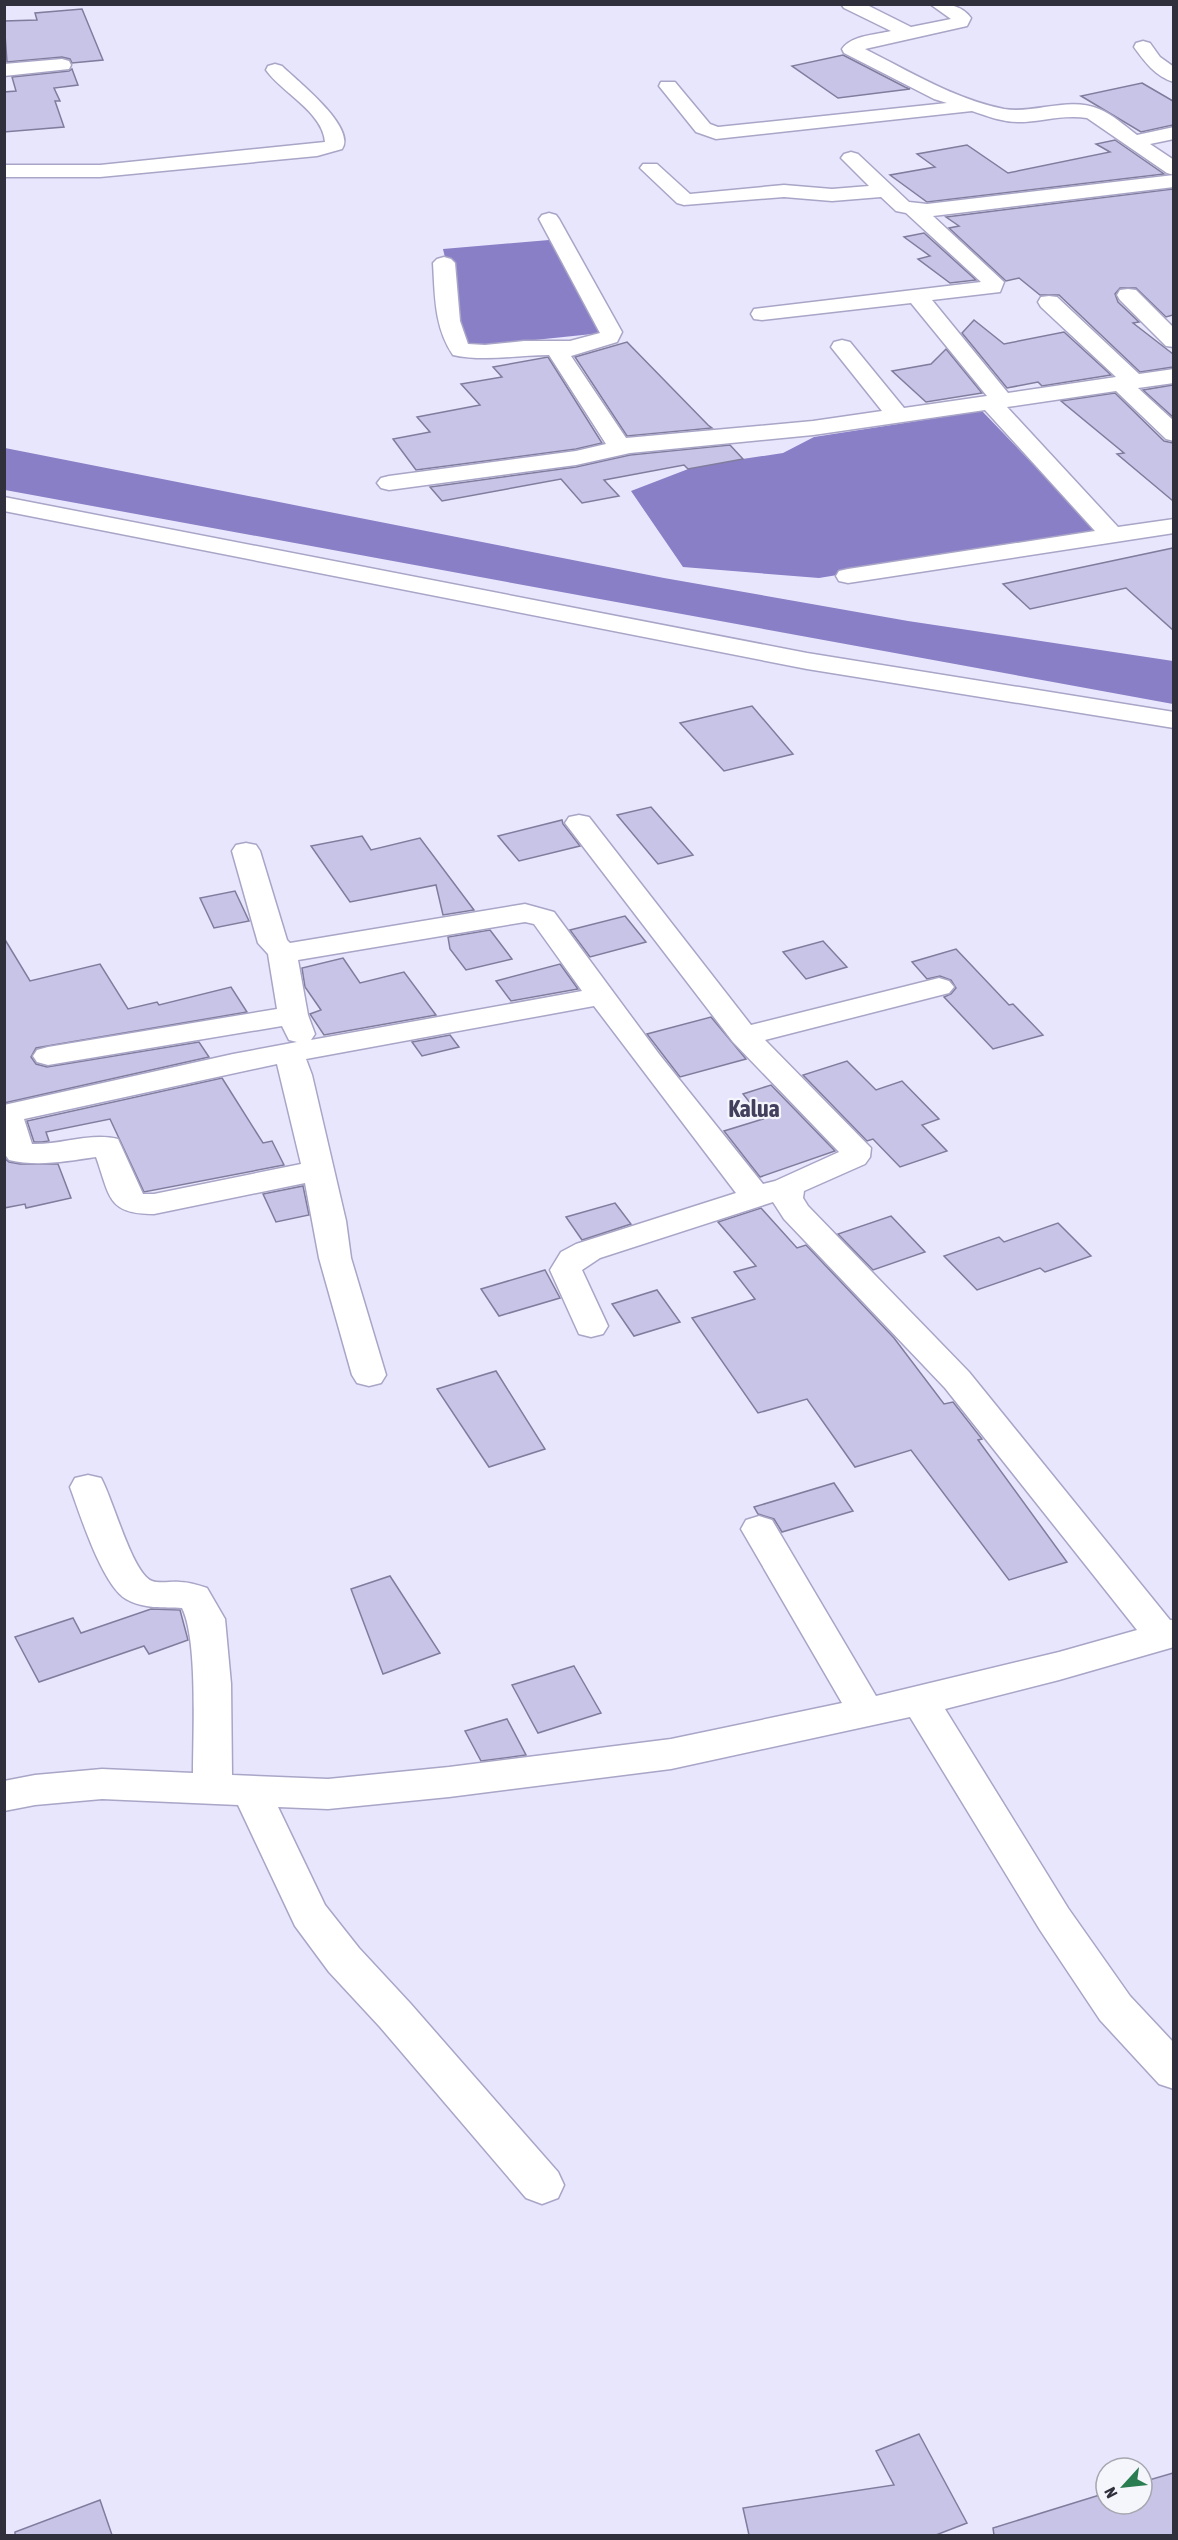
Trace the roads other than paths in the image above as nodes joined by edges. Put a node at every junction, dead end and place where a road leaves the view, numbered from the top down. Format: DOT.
graph roads {
  1 [pos="850,4"];
  2 [pos="939,4"];
  3 [pos="908,33"];
  4 [pos="1143,47"];
  5 [pos="62,65"];
  6 [pos="4,70"];
  7 [pos="275,70"];
  8 [pos="1173,76"];
  9 [pos="668,86"];
  10 [pos="974,106"];
  11 [pos="1173,134"];
  12 [pos="1134,141"];
  13 [pos="851,158"];
  14 [pos="650,168"];
  15 [pos="1173,169"];
  16 [pos="4,171"];
  17 [pos="1173,182"];
  18 [pos="885,191"];
  19 [pos="913,209"];
  20 [pos="549,219"];
  21 [pos="444,263"];
  22 [pos="1128,295"];
  23 [pos="917,296"];
  24 [pos="1049,302"];
  25 [pos="762,314"];
  26 [pos="1173,341"];
  27 [pos="842,347"];
  28 [pos="570,348"];
  29 [pos="1173,376"];
  30 [pos="1126,382"];
  31 [pos="997,402"];
  32 [pos="898,416"];
  33 [pos="1173,434"];
  34 [pos="630,446"];
  35 [pos="389,483"];
  36 [pos="4,504"];
  37 [pos="1165,528"];
  38 [pos="1113,536"];
  39 [pos="1173,549"];
  40 [pos="848,576"];
  41 [pos="1173,720"];
  42 [pos="579,823"];
  43 [pos="246,851"];
  44 [pos="282,952"];
  45 [pos="939,987"];
  46 [pos="602,996"];
  47 [pos="293,1015"];
  48 [pos="744,1036"];
  49 [pos="297,1052"];
  50 [pos="48,1056"];
  51 [pos="318,1170"];
  52 [pos="788,1186"];
  53 [pos="756,1197"];
  54 [pos="591,1326"];
  55 [pos="369,1375"];
  56 [pos="88,1487"];
  57 [pos="759,1529"];
  58 [pos="1168,1634"];
  59 [pos="920,1701"];
  60 [pos="867,1713"];
  61 [pos="233,1792"];
  62 [pos="4,1796"];
  63 [pos="1173,2072"];
  64 [pos="542,2185"];
  1 -- 3 [label="street"];
  2 -- 3 [label="street"];
  3 -- 10 [label="street"];
  4 -- 8 [label="street"];
  5 -- 6 [label="street"];
  7 -- 16 [label="street"];
  9 -- 10 [label="street"];
  10 -- 12 [label="street"];
  11 -- 12 [label="street"];
  12 -- 15 [label="street"];
  13 -- 18 [label="street"];
  14 -- 18 [label="street"];
  17 -- 19 [label="street"];
  18 -- 19 [label="street"];
  19 -- 23 [label="street"];
  20 -- 28 [label="street"];
  21 -- 28 [label="street"];
  22 -- 26 [label="street"];
  23 -- 25 [label="street"];
  23 -- 31 [label="street"];
  24 -- 30 [label="street"];
  27 -- 32 [label="street"];
  28 -- 34 [label="street"];
  29 -- 30 [label="street"];
  30 -- 31 [label="street"];
  30 -- 33 [label="street"];
  31 -- 32 [label="street"];
  31 -- 38 [label="street"];
  32 -- 34 [label="street"];
  34 -- 35 [label="street"];
  36 -- 41 [label="street"];
  37 -- 38 [label="street"];
  37 -- 39 [label="street"];
  38 -- 40 [label="street"];
  42 -- 48 [label="street"];
  43 -- 44 [label="street"];
  44 -- 46 [label="street"];
  44 -- 47 [label="street"];
  45 -- 48 [label="street"];
  46 -- 49 [label="street"];
  46 -- 53 [label="street"];
  47 -- 49 [label="street"];
  47 -- 50 [label="street"];
  48 -- 52 [label="street"];
  49 -- 51 [label="street"];
  49 -- 51 [label="street"];
  51 -- 55 [label="street"];
  52 -- 53 [label="street"];
  52 -- 58 [label="street"];
  53 -- 54 [label="street"];
  56 -- 61 [label="street"];
  57 -- 60 [label="street"];
  58 -- 59 [label="street"];
  59 -- 60 [label="street"];
  59 -- 63 [label="street"];
  60 -- 61 [label="street"];
  61 -- 62 [label="street"];
  61 -- 64 [label="street"];
}
